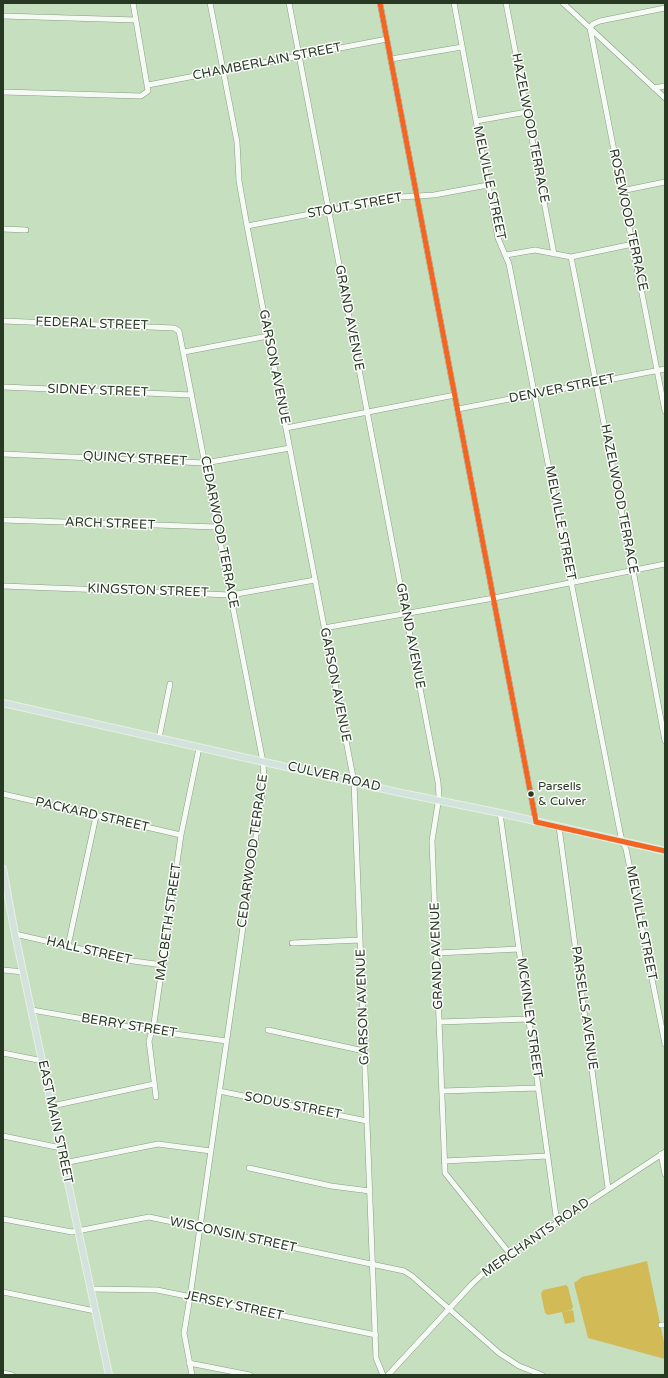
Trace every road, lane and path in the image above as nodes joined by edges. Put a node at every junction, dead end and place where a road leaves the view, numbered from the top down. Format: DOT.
graph roads {
  1 [pos="133,3"];
  2 [pos="210,3"];
  3 [pos="289,3"];
  4 [pos="380,3"];
  5 [pos="454,3"];
  6 [pos="506,3"];
  7 [pos="563,3"];
  8 [pos="665,8"];
  9 [pos="3,16"];
  10 [pos="136,20"];
  11 [pos="590,28"];
  12 [pos="387,39"];
  13 [pos="462,47"];
  14 [pos="299,56"];
  15 [pos="391,59"];
  16 [pos="223,71"];
  17 [pos="665,86"];
  18 [pos="148,88"];
  19 [pos="654,88"];
  20 [pos="3,92"];
  21 [pos="665,98"];
  22 [pos="527,112"];
  23 [pos="476,121"];
  24 [pos="665,182"];
  25 [pos="488,185"];
  26 [pos="621,190"];
  27 [pos="418,196"];
  28 [pos="329,210"];
  29 [pos="247,226"];
  30 [pos="3,229"];
  31 [pos="26,230"];
  32 [pos="633,244"];
  33 [pos="554,254"];
  34 [pos="506,255"];
  35 [pos="571,257"];
  36 [pos="3,321"];
  37 [pos="180,331"];
  38 [pos="268,336"];
  39 [pos="184,352"];
  40 [pos="665,369"];
  41 [pos="657,370"];
  42 [pos="596,383"];
  43 [pos="3,387"];
  44 [pos="192,395"];
  45 [pos="455,395"];
  46 [pos="535,395"];
  47 [pos="458,409"];
  48 [pos="665,411"];
  49 [pos="368,412"];
  50 [pos="286,428"];
  51 [pos="290,448"];
  52 [pos="3,454"];
  53 [pos="205,463"];
  54 [pos="3,520"];
  55 [pos="217,527"];
  56 [pos="665,564"];
  57 [pos="633,570"];
  58 [pos="315,580"];
  59 [pos="572,583"];
  60 [pos="3,586"];
  61 [pos="231,595"];
  62 [pos="494,598"];
  63 [pos="406,614"];
  64 [pos="324,628"];
  65 [pos="170,684"];
  66 [pos="3,703"];
  67 [pos="159,738"];
  68 [pos="665,741"];
  69 [pos="199,748"];
  70 [pos="263,762"];
  71 [pos="354,782"];
  72 [pos="3,794"];
  73 [pos="439,801"];
  74 [pos="500,813"];
  75 [pos="96,816"];
  76 [pos="536,822"];
  77 [pos="559,827"];
  78 [pos="181,834"];
  79 [pos="622,842"];
  80 [pos="665,851"];
  81 [pos="3,870"];
  82 [pos="15,934"];
  83 [pos="360,940"];
  84 [pos="292,943"];
  85 [pos="68,946"];
  86 [pos="519,949"];
  87 [pos="437,953"];
  88 [pos="163,965"];
  89 [pos="3,970"];
  90 [pos="24,972"];
  91 [pos="32,1010"];
  92 [pos="529,1018"];
  93 [pos="439,1022"];
  94 [pos="268,1030"];
  95 [pos="152,1031"];
  96 [pos="227,1041"];
  97 [pos="665,1044"];
  98 [pos="364,1050"];
  99 [pos="3,1053"];
  100 [pos="43,1061"];
  101 [pos="154,1084"];
  102 [pos="538,1088"];
  103 [pos="219,1091"];
  104 [pos="442,1091"];
  105 [pos="156,1097"];
  106 [pos="52,1106"];
  107 [pos="367,1121"];
  108 [pos="3,1136"];
  109 [pos="61,1148"];
  110 [pos="211,1151"];
  111 [pos="663,1153"];
  112 [pos="548,1156"];
  113 [pos="444,1161"];
  114 [pos="64,1163"];
  115 [pos="249,1168"];
  116 [pos="665,1174"];
  117 [pos="608,1188"];
  118 [pos="370,1191"];
  119 [pos="3,1219"];
  120 [pos="556,1223"];
  121 [pos="200,1228"];
  122 [pos="78,1232"];
  123 [pos="510,1254"];
  124 [pos="373,1264"];
  125 [pos="90,1289"];
  126 [pos="3,1292"];
  127 [pos="190,1296"];
  128 [pos="450,1309"];
  129 [pos="95,1311"];
  130 [pos="376,1335"];
  131 [pos="189,1363"];
  132 [pos="3,1373"];
  133 [pos="12,1375"];
  134 [pos="108,1375"];
  135 [pos="192,1375"];
  136 [pos="250,1375"];
  137 [pos="383,1375"];
  138 [pos="388,1375"];
  139 [pos="542,1375"];
  1 -- 10 [label="street"];
  2 -- 16 [label="street, GARSON AVENUE"];
  3 -- 14 [label="street, GRAND AVENUE"];
  4 -- 12 [label="street"];
  5 -- 13 [label="street, MELVILLE STREET"];
  6 -- 22 [label="street, HAZELWOOD TERRACE"];
  7 -- 11 [label="street"];
  8 -- 11 [label="street"];
  9 -- 10 [label="street"];
  10 -- 18 [label="street"];
  11 -- 19 [label="street"];
  11 -- 26 [label="street, ROSEWOOD TERRACE"];
  12 -- 14 [label="street, CHAMBERLAIN STREET"];
  12 -- 15 [label="street"];
  13 -- 15 [label="street"];
  13 -- 23 [label="street, MELVILLE STREET"];
  14 -- 16 [label="street, CHAMBERLAIN STREET"];
  14 -- 28 [label="street, GRAND AVENUE"];
  15 -- 27 [label="street"];
  16 -- 18 [label="street, CHAMBERLAIN STREET"];
  16 -- 29 [label="street, GARSON AVENUE"];
  17 -- 19 [label="street"];
  18 -- 20 [label="street, CHAMBERLAIN STREET"];
  19 -- 21 [label="street"];
  22 -- 23 [label="street"];
  22 -- 33 [label="street, HAZELWOOD TERRACE"];
  23 -- 25 [label="street, MELVILLE STREET"];
  24 -- 26 [label="street"];
  25 -- 27 [label="street, STOUT STREET"];
  25 -- 34 [label="street, MELVILLE STREET"];
  26 -- 32 [label="street, ROSEWOOD TERRACE"];
  27 -- 28 [label="street, STOUT STREET"];
  27 -- 45 [label="street"];
  28 -- 29 [label="street, STOUT STREET"];
  28 -- 49 [label="street, GRAND AVENUE"];
  29 -- 38 [label="street, GARSON AVENUE"];
  30 -- 31 [label="street"];
  32 -- 35 [label="street"];
  32 -- 41 [label="street, ROSEWOOD TERRACE"];
  33 -- 34 [label="street"];
  33 -- 35 [label="street"];
  34 -- 46 [label="street, MELVILLE STREET"];
  35 -- 42 [label="street, HAZELWOOD TERRACE"];
  36 -- 37 [label="street, FEDERAL STREET"];
  37 -- 39 [label="street, CEDARWOOD TERRACE"];
  38 -- 39 [label="street"];
  38 -- 50 [label="street, GARSON AVENUE"];
  39 -- 44 [label="street, CEDARWOOD TERRACE"];
  40 -- 41 [label="street, DENVER STREET"];
  41 -- 42 [label="street, DENVER STREET"];
  41 -- 48 [label="street, ROSEWOOD TERRACE"];
  42 -- 46 [label="street, DENVER STREET"];
  42 -- 57 [label="street, HAZELWOOD TERRACE"];
  43 -- 44 [label="street, SIDNEY STREET"];
  44 -- 53 [label="street, CEDARWOOD TERRACE"];
  45 -- 47 [label="street"];
  45 -- 49 [label="street"];
  46 -- 47 [label="street, DENVER STREET"];
  46 -- 59 [label="street, MELVILLE STREET"];
  47 -- 62 [label="street"];
  49 -- 50 [label="street"];
  49 -- 63 [label="street, GRAND AVENUE"];
  50 -- 51 [label="street, GARSON AVENUE"];
  51 -- 53 [label="street, QUINCY STREET"];
  51 -- 58 [label="street, GARSON AVENUE"];
  52 -- 53 [label="street, QUINCY STREET"];
  53 -- 55 [label="street, CEDARWOOD TERRACE"];
  54 -- 55 [label="street, ARCH STREET"];
  55 -- 61 [label="street, CEDARWOOD TERRACE"];
  56 -- 57 [label="street"];
  57 -- 59 [label="street"];
  57 -- 68 [label="street, HAZELWOOD TERRACE"];
  58 -- 61 [label="street, KINGSTON STREET"];
  58 -- 64 [label="street, GARSON AVENUE"];
  59 -- 62 [label="street"];
  59 -- 79 [label="street, MELVILLE STREET"];
  60 -- 61 [label="street, KINGSTON STREET"];
  61 -- 70 [label="street, CEDARWOOD TERRACE"];
  62 -- 63 [label="street"];
  62 -- 76 [label="street"];
  63 -- 64 [label="street"];
  63 -- 73 [label="street, GRAND AVENUE"];
  64 -- 71 [label="street, GARSON AVENUE"];
  65 -- 67 [label="street"];
  66 -- 67 [label="main road, CULVER ROAD"];
  67 -- 69 [label="main road, CULVER ROAD"];
  69 -- 70 [label="main road, CULVER ROAD"];
  69 -- 78 [label="street, MACBETH STREET"];
  70 -- 71 [label="main road, CULVER ROAD"];
  70 -- 96 [label="street, CEDARWOOD TERRACE"];
  71 -- 73 [label="main road, CULVER ROAD"];
  71 -- 83 [label="street, GARSON AVENUE"];
  72 -- 75 [label="street, PACKARD STREET"];
  73 -- 74 [label="main road, CULVER ROAD"];
  73 -- 87 [label="street, GRAND AVENUE"];
  74 -- 76 [label="main road, CULVER ROAD"];
  74 -- 86 [label="street, MCKINLEY STREET"];
  75 -- 78 [label="street, PACKARD STREET"];
  75 -- 85 [label="street"];
  76 -- 77 [label="main road, CULVER ROAD"];
  77 -- 79 [label="main road, CULVER ROAD"];
  77 -- 117 [label="street, PARSELLS AVENUE"];
  78 -- 88 [label="street, MACBETH STREET"];
  79 -- 80 [label="main road, CULVER ROAD"];
  79 -- 97 [label="street, MELVILLE STREET"];
  81 -- 82 [label="main road, EAST MAIN STREET"];
  82 -- 85 [label="street, HALL STREET"];
  82 -- 90 [label="main road, EAST MAIN STREET"];
  83 -- 84 [label="street"];
  83 -- 98 [label="street, GARSON AVENUE"];
  85 -- 88 [label="street, HALL STREET"];
  86 -- 87 [label="street"];
  86 -- 92 [label="street, MCKINLEY STREET"];
  87 -- 93 [label="street, GRAND AVENUE"];
  88 -- 95 [label="street, MACBETH STREET"];
  89 -- 90 [label="street"];
  90 -- 91 [label="main road, EAST MAIN STREET"];
  91 -- 95 [label="street, BERRY STREET"];
  91 -- 100 [label="main road, EAST MAIN STREET"];
  92 -- 93 [label="street"];
  92 -- 102 [label="street, MCKINLEY STREET"];
  93 -- 104 [label="street, GRAND AVENUE"];
  94 -- 98 [label="street"];
  95 -- 96 [label="street, BERRY STREET"];
  95 -- 101 [label="street, MACBETH STREET"];
  96 -- 103 [label="street, CEDARWOOD TERRACE"];
  98 -- 107 [label="street, GARSON AVENUE"];
  99 -- 100 [label="street"];
  100 -- 106 [label="main road, EAST MAIN STREET"];
  101 -- 105 [label="street, MACBETH STREET"];
  101 -- 106 [label="street"];
  102 -- 104 [label="street"];
  102 -- 112 [label="street, MCKINLEY STREET"];
  103 -- 107 [label="street, SODUS STREET"];
  103 -- 110 [label="street, CEDARWOOD TERRACE"];
  104 -- 113 [label="street, GRAND AVENUE"];
  106 -- 109 [label="main road, EAST MAIN STREET"];
  107 -- 118 [label="street, GARSON AVENUE"];
  108 -- 109 [label="street"];
  109 -- 114 [label="main road, EAST MAIN STREET"];
  110 -- 114 [label="street"];
  110 -- 121 [label="street, CEDARWOOD TERRACE"];
  111 -- 116 [label="street"];
  111 -- 117 [label="street, MERCHANTS ROAD"];
  112 -- 113 [label="street"];
  112 -- 120 [label="street, MCKINLEY STREET"];
  113 -- 123 [label="street, GRAND AVENUE"];
  114 -- 122 [label="main road, EAST MAIN STREET"];
  115 -- 118 [label="street"];
  117 -- 120 [label="street, MERCHANTS ROAD"];
  118 -- 124 [label="street, GARSON AVENUE"];
  119 -- 122 [label="street, WISCONSIN STREET"];
  120 -- 123 [label="street, MERCHANTS ROAD"];
  121 -- 122 [label="street, WISCONSIN STREET"];
  121 -- 124 [label="street, WISCONSIN STREET"];
  121 -- 127 [label="street, CEDARWOOD TERRACE"];
  122 -- 125 [label="main road, EAST MAIN STREET"];
  123 -- 128 [label="street, MERCHANTS ROAD"];
  124 -- 128 [label="street, WISCONSIN STREET"];
  124 -- 130 [label="street, GARSON AVENUE"];
  125 -- 127 [label="street, JERSEY STREET"];
  125 -- 129 [label="main road, EAST MAIN STREET"];
  126 -- 129 [label="street"];
  127 -- 130 [label="street, JERSEY STREET"];
  127 -- 131 [label="street, CEDARWOOD TERRACE"];
  128 -- 138 [label="street, MERCHANTS ROAD"];
  128 -- 139 [label="street, WISCONSIN STREET"];
  129 -- 134 [label="main road, EAST MAIN STREET"];
  130 -- 137 [label="street, GARSON AVENUE"];
  131 -- 135 [label="street, CEDARWOOD TERRACE"];
  131 -- 136 [label="street"];
  132 -- 133 [label="street"];
}
